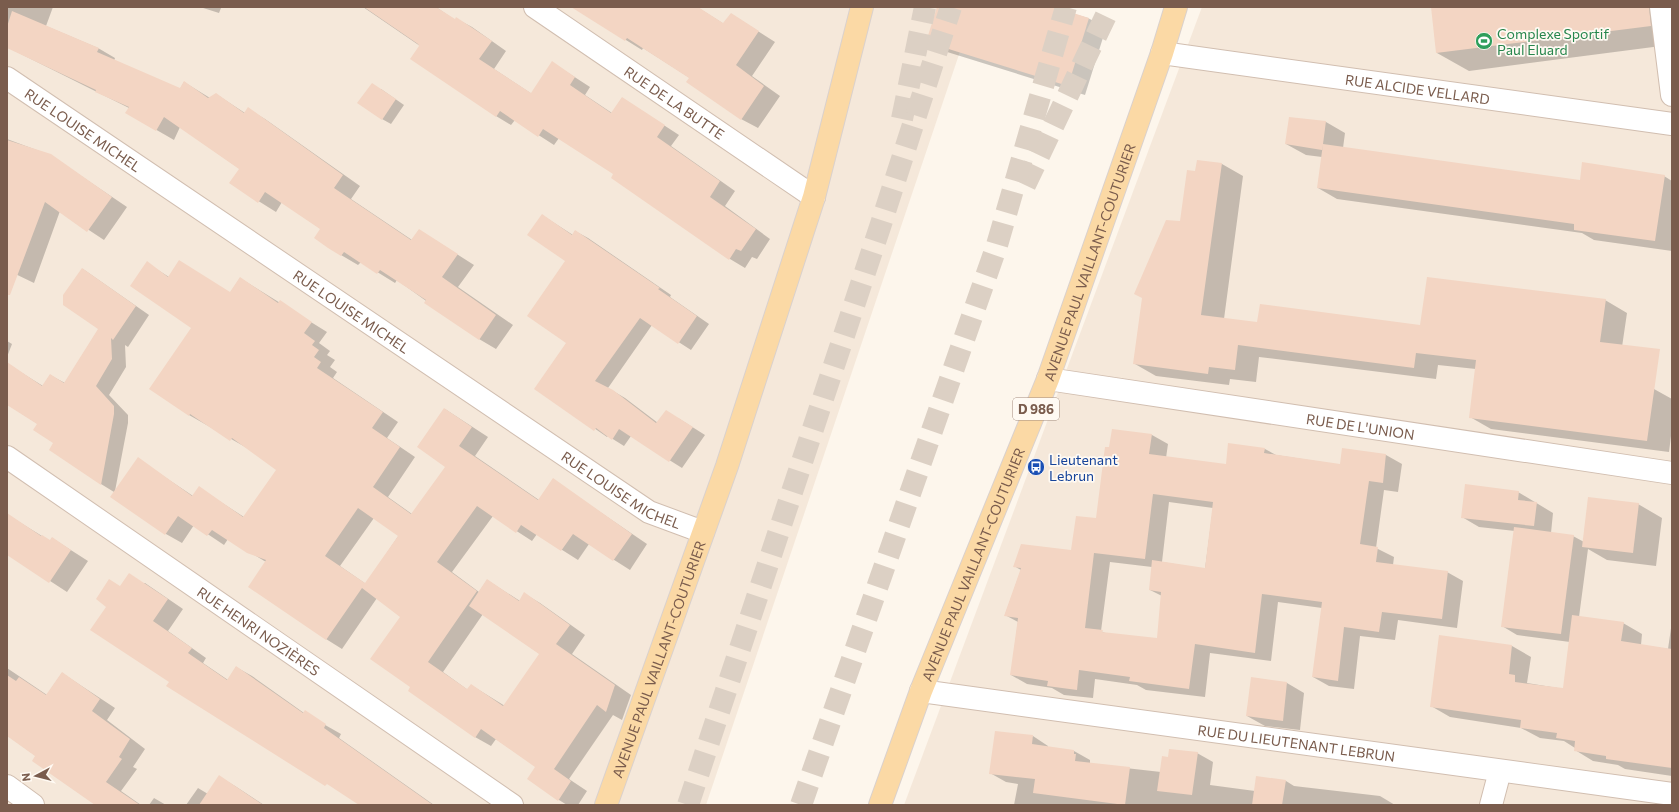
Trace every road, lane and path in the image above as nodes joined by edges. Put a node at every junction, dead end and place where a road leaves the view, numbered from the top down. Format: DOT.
graph roads {
  1 [pos="535,7"];
  2 [pos="862,7"];
  3 [pos="1176,7"];
  4 [pos="1661,7"];
  5 [pos="1162,53"];
  6 [pos="7,78"];
  7 [pos="1672,95"];
  8 [pos="1672,124"];
  9 [pos="814,197"];
  10 [pos="1048,379"];
  11 [pos="7,457"];
  12 [pos="1672,473"];
  13 [pos="703,532"];
  14 [pos="921,691"];
  15 [pos="1500,771"];
  16 [pos="7,786"];
  17 [pos="1672,794"];
  18 [pos="33,805"];
  19 [pos="512,805"];
  20 [pos="606,805"];
  21 [pos="880,805"];
  22 [pos="1491,805"];
  1 -- 9 [label="street, RUE DE LA BUTTE"];
  2 -- 9 [label="main road, AVENUE PAUL VAILLANT-COUTURIER"];
  3 -- 5 [label="main road, AVENUE PAUL VAILLANT-COUTURIER / D 986"];
  4 -- 7 [label="street"];
  5 -- 8 [label="street, RUE ALCIDE VELLARD"];
  5 -- 10 [label="main road, AVENUE PAUL VAILLANT-COUTURIER / D 986"];
  6 -- 13 [label="street, RUE LOUISE MICHEL"];
  9 -- 13 [label="main road, AVENUE PAUL VAILLANT-COUTURIER"];
  10 -- 12 [label="street, RUE DE L'UNION"];
  10 -- 14 [label="main road, AVENUE PAUL VAILLANT-COUTURIER / D 986"];
  11 -- 19 [label="street, RUE HENRI NOZIÈRES"];
  13 -- 20 [label="main road, AVENUE PAUL VAILLANT-COUTURIER"];
  14 -- 15 [label="street, RUE DU LIEUTENANT LEBRUN"];
  14 -- 21 [label="main road, AVENUE PAUL VAILLANT-COUTURIER / D 986"];
  15 -- 17 [label="street, RUE DU LIEUTENANT LEBRUN"];
  15 -- 22 [label="street"];
  16 -- 18 [label="street"];
}
